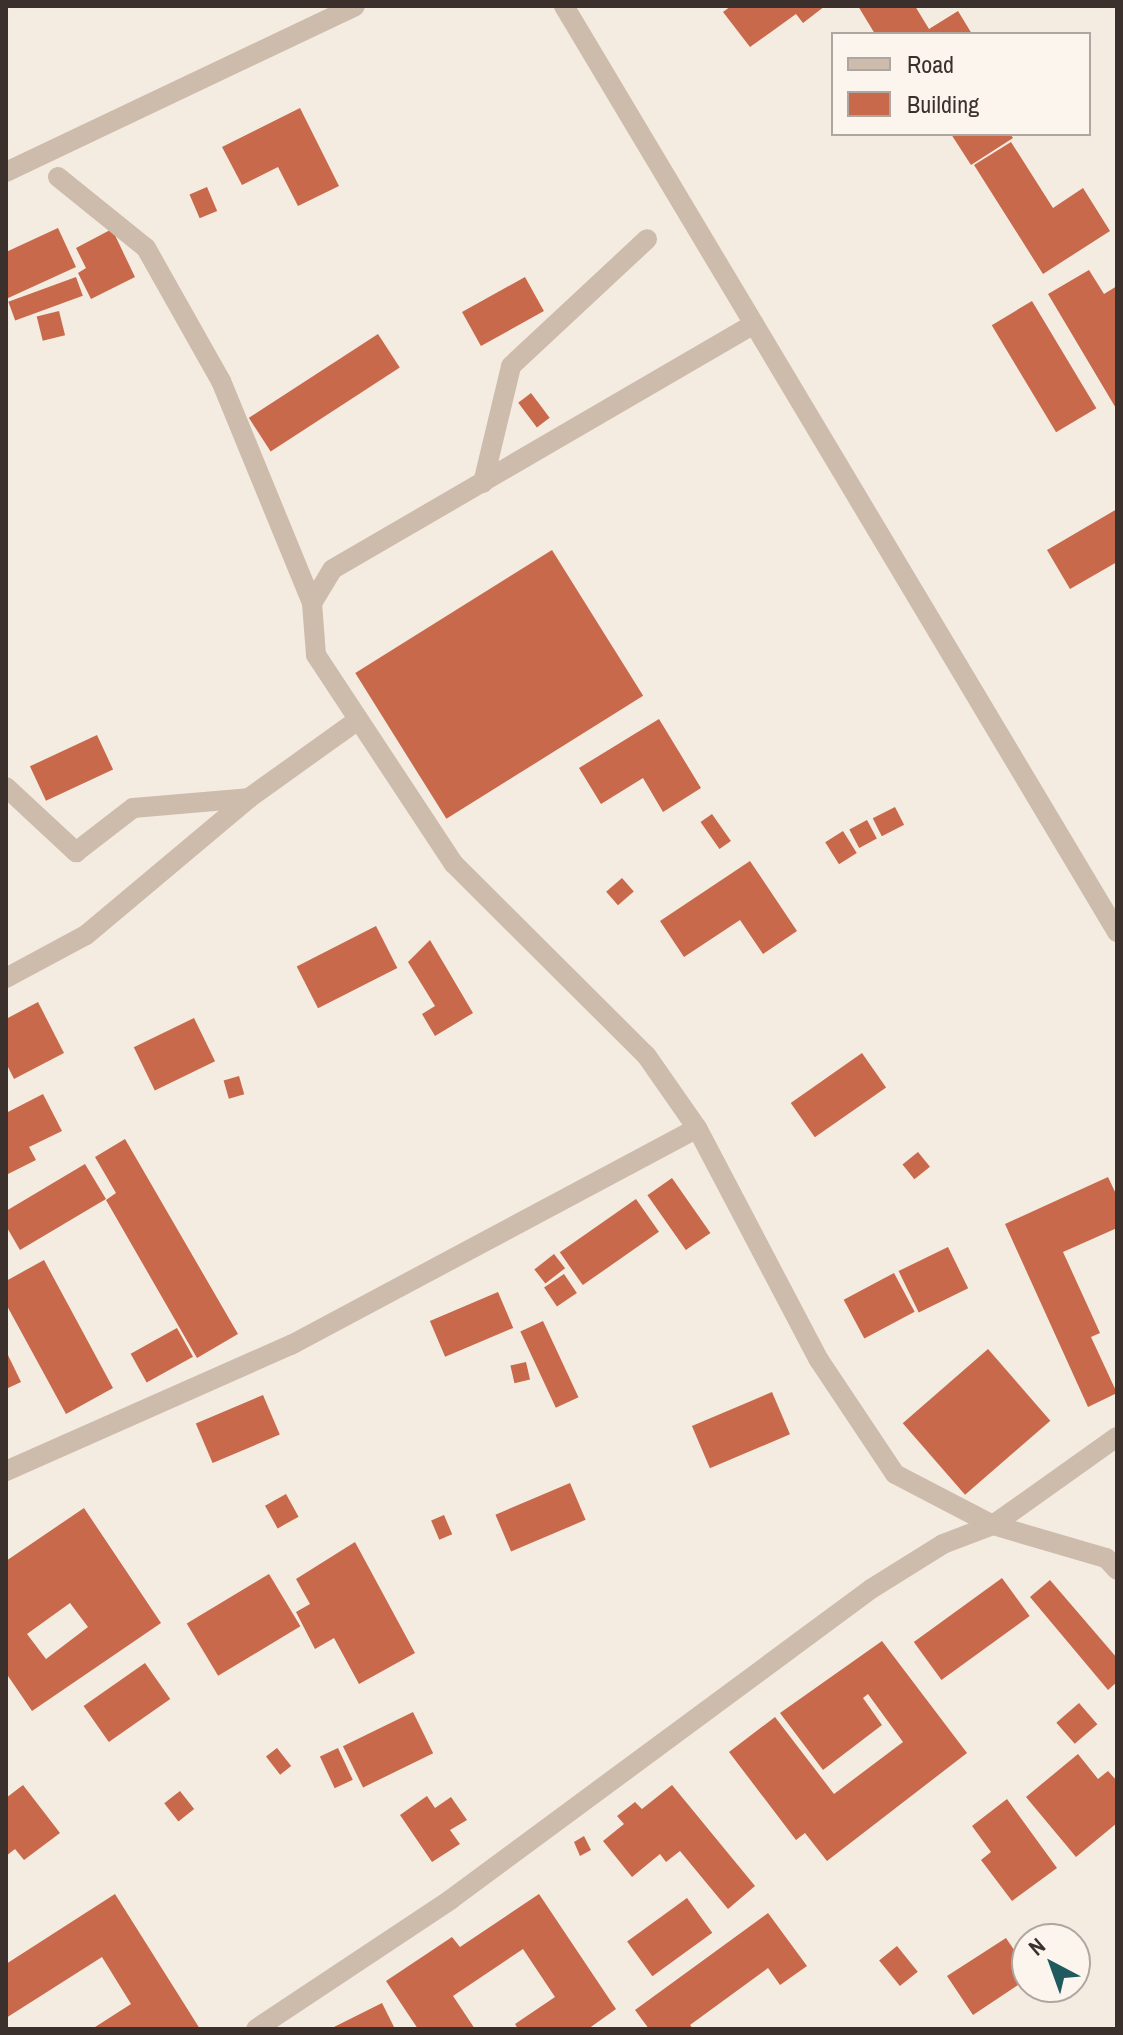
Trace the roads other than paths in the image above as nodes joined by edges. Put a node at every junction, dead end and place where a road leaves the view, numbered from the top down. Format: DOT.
graph roads {
  1 [pos="355,6"];
  2 [pos="564,6"];
  3 [pos="6,172"];
  4 [pos="58,177"];
  5 [pos="647,239"];
  6 [pos="754,324"];
  7 [pos="483,483"];
  8 [pos="312,603"];
  9 [pos="358,720"];
  10 [pos="6,787"];
  11 [pos="249,798"];
  12 [pos="1117,932"];
  13 [pos="6,978"];
  14 [pos="697,1128"];
  15 [pos="1117,1437"];
  16 [pos="6,1471"];
  17 [pos="993,1525"];
  18 [pos="1117,1570"];
  19 [pos="256,2029"];
  1 -- 3 [label="street"];
  2 -- 6 [label="street"];
  4 -- 8 [label="street"];
  5 -- 7 [label="street"];
  6 -- 7 [label="street"];
  6 -- 12 [label="street"];
  7 -- 8 [label="street"];
  8 -- 9 [label="street"];
  9 -- 11 [label="street"];
  9 -- 14 [label="street"];
  10 -- 11 [label="street"];
  11 -- 13 [label="street"];
  14 -- 16 [label="street"];
  14 -- 17 [label="street"];
  15 -- 17 [label="street"];
  17 -- 18 [label="street"];
  17 -- 19 [label="street"];
}
